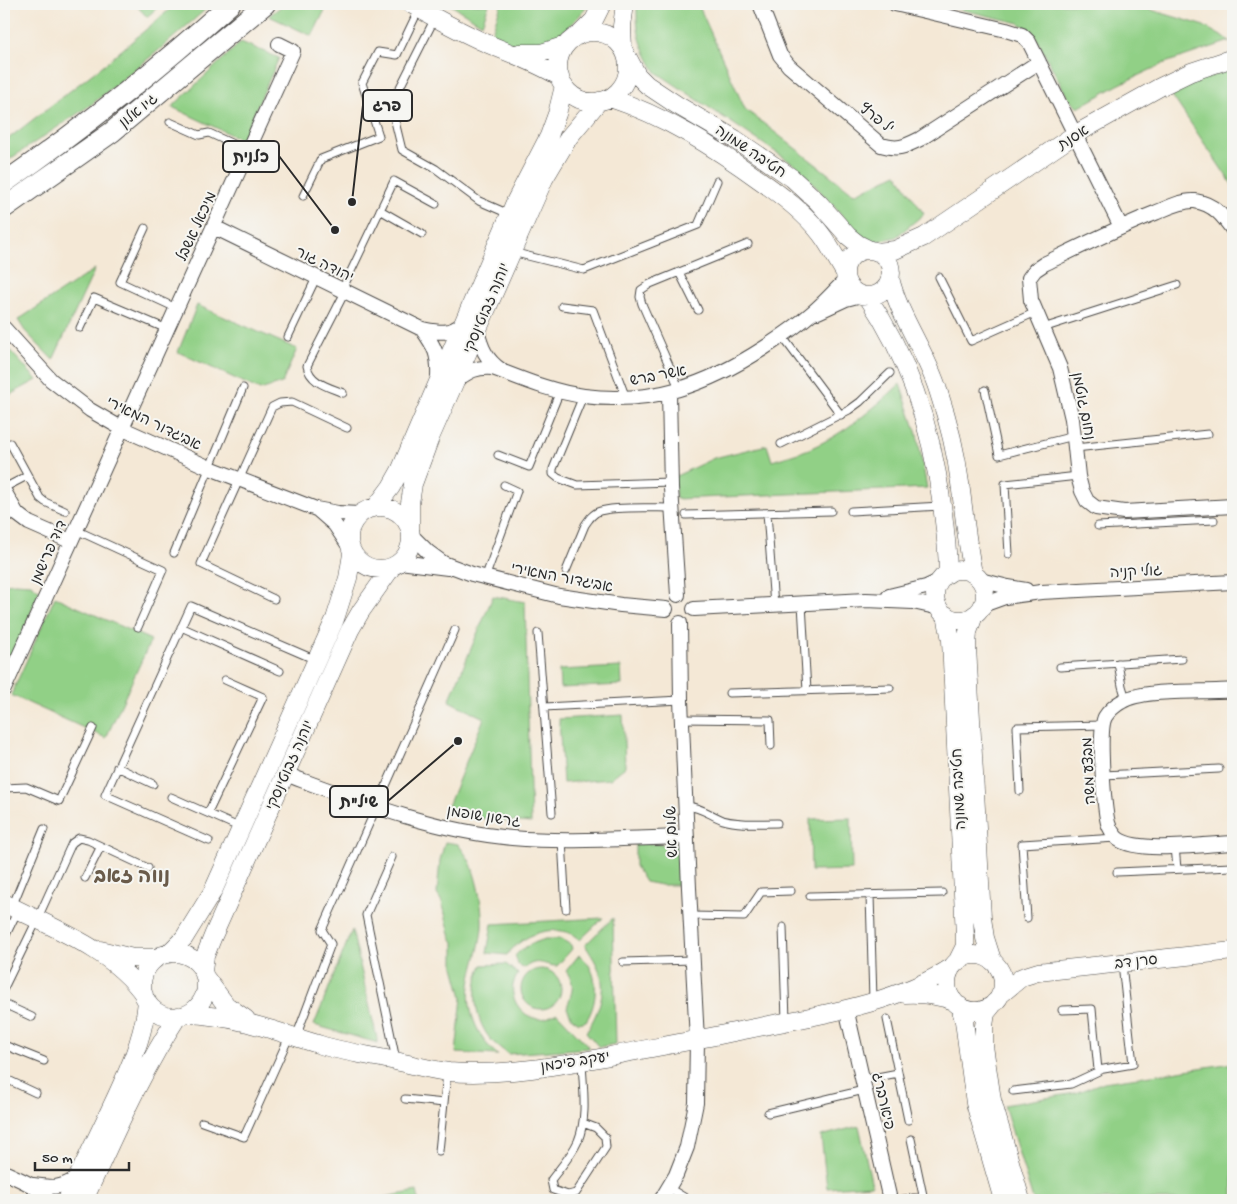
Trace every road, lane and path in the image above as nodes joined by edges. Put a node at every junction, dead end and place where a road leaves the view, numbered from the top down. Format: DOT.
graph roads {
  1 [pos="230,4"];
  2 [pos="265,4"];
  3 [pos="602,4"];
  4 [pos="625,4"];
  5 [pos="760,4"];
  6 [pos="894,4"];
  7 [pos="415,6"];
  8 [pos="435,18"];
  9 [pos="572,40"];
  10 [pos="279,44"];
  11 [pos="507,51"];
  12 [pos="625,53"];
  13 [pos="1233,58"];
  14 [pos="1039,62"];
  15 [pos="562,81"];
  16 [pos="605,100"];
  17 [pos="170,122"];
  18 [pos="1074,135"];
  19 [pos="248,151"];
  20 [pos="717,181"];
  21 [pos="4,183"];
  22 [pos="303,196"];
  23 [pos="436,204"];
  24 [pos="4,208"];
  25 [pos="380,210"];
  26 [pos="510,214"];
  27 [pos="214,227"];
  28 [pos="1121,227"];
  29 [pos="145,228"];
  30 [pos="1233,230"];
  31 [pos="422,234"];
  32 [pos="924,237"];
  33 [pos="748,244"];
  34 [pos="873,251"];
  35 [pos="511,252"];
  36 [pos="680,272"];
  37 [pos="890,275"];
  38 [pos="846,276"];
  39 [pos="939,277"];
  40 [pos="316,278"];
  41 [pos="1177,285"];
  42 [pos="343,291"];
  43 [pos="864,295"];
  44 [pos="562,306"];
  45 [pos="176,308"];
  46 [pos="698,310"];
  47 [pos="1036,312"];
  48 [pos="802,321"];
  49 [pos="470,327"];
  50 [pos="4,328"];
  51 [pos="80,328"];
  52 [pos="1043,328"];
  53 [pos="166,329"];
  54 [pos="422,330"];
  55 [pos="782,336"];
  56 [pos="288,337"];
  57 [pos="506,373"];
  58 [pos="890,373"];
  59 [pos="446,381"];
  60 [pos="243,388"];
  61 [pos="985,390"];
  62 [pos="560,391"];
  63 [pos="674,391"];
  64 [pos="343,393"];
  65 [pos="583,396"];
  66 [pos="626,398"];
  67 [pos="841,415"];
  68 [pos="121,428"];
  69 [pos="346,428"];
  70 [pos="1208,434"];
  71 [pos="1075,442"];
  72 [pos="10,443"];
  73 [pos="781,444"];
  74 [pos="498,455"];
  75 [pos="210,468"];
  76 [pos="27,476"];
  77 [pos="1078,476"];
  78 [pos="240,480"];
  79 [pos="671,482"];
  80 [pos="504,485"];
  81 [pos="4,488"];
  82 [pos="4,492"];
  83 [pos="376,506"];
  84 [pos="942,506"];
  85 [pos="1233,506"];
  86 [pos="672,508"];
  87 [pos="316,509"];
  88 [pos="65,511"];
  89 [pos="831,511"];
  90 [pos="852,511"];
  91 [pos="767,512"];
  92 [pos="360,514"];
  93 [pos="1196,514"];
  94 [pos="686,515"];
  95 [pos="1214,520"];
  96 [pos="1098,526"];
  97 [pos="411,533"];
  98 [pos="73,535"];
  99 [pos="351,550"];
  100 [pos="174,553"];
  101 [pos="1009,554"];
  102 [pos="396,565"];
  103 [pos="453,568"];
  104 [pos="566,571"];
  105 [pos="976,577"];
  106 [pos="485,578"];
  107 [pos="944,578"];
  108 [pos="1233,582"];
  109 [pos="1042,592"];
  110 [pos="678,595"];
  111 [pos="274,599"];
  112 [pos="866,600"];
  113 [pos="802,604"];
  114 [pos="774,606"];
  115 [pos="666,609"];
  116 [pos="694,609"];
  117 [pos="978,610"];
  118 [pos="943,612"];
  119 [pos="680,623"];
  120 [pos="138,627"];
  121 [pos="181,627"];
  122 [pos="455,630"];
  123 [pos="538,633"];
  124 [pos="1182,659"];
  125 [pos="316,660"];
  126 [pos="1118,663"];
  127 [pos="1060,667"];
  128 [pos="280,671"];
  129 [pos="225,680"];
  130 [pos="890,688"];
  131 [pos="4,689"];
  132 [pos="1233,690"];
  133 [pos="807,691"];
  134 [pos="729,693"];
  135 [pos="681,700"];
  136 [pos="1126,700"];
  137 [pos="544,707"];
  138 [pos="682,719"];
  139 [pos="1103,725"];
  140 [pos="93,728"];
  141 [pos="772,746"];
  142 [pos="117,767"];
  143 [pos="1219,768"];
  144 [pos="285,774"];
  145 [pos="1104,774"];
  146 [pos="153,784"];
  147 [pos="4,788"];
  148 [pos="1020,792"];
  149 [pos="171,797"];
  150 [pos="686,806"];
  151 [pos="376,808"];
  152 [pos="208,813"];
  153 [pos="552,813"];
  154 [pos="777,823"];
  155 [pos="241,828"];
  156 [pos="44,829"];
  157 [pos="687,837"];
  158 [pos="1116,838"];
  159 [pos="562,840"];
  160 [pos="209,841"];
  161 [pos="1233,843"];
  162 [pos="101,846"];
  163 [pos="1175,846"];
  164 [pos="392,857"];
  165 [pos="1232,867"];
  166 [pos="148,868"];
  167 [pos="1177,869"];
  168 [pos="1117,872"];
  169 [pos="85,878"];
  170 [pos="791,892"];
  171 [pos="942,893"];
  172 [pos="870,895"];
  173 [pos="810,896"];
  174 [pos="11,907"];
  175 [pos="566,908"];
  176 [pos="691,916"];
  177 [pos="1026,918"];
  178 [pos="37,920"];
  179 [pos="783,927"];
  180 [pos="4,938"];
  181 [pos="83,944"];
  182 [pos="1233,951"];
  183 [pos="162,956"];
  184 [pos="693,960"];
  185 [pos="623,962"];
  186 [pos="994,963"];
  187 [pos="1122,963"];
  188 [pos="955,964"];
  189 [pos="1038,972"];
  190 [pos="204,974"];
  191 [pos="4,988"];
  192 [pos="892,995"];
  193 [pos="145,998"];
  194 [pos="998,998"];
  195 [pos="873,1001"];
  196 [pos="957,1003"];
  197 [pos="4,1004"];
  198 [pos="846,1008"];
  199 [pos="1062,1010"];
  200 [pos="183,1015"];
  201 [pos="32,1017"];
  202 [pos="887,1019"];
  203 [pos="786,1021"];
  204 [pos="258,1025"];
  205 [pos="293,1037"];
  206 [pos="697,1040"];
  207 [pos="4,1045"];
  208 [pos="44,1061"];
  209 [pos="396,1061"];
  210 [pos="582,1062"];
  211 [pos="1102,1069"];
  212 [pos="447,1072"];
  213 [pos="898,1072"];
  214 [pos="4,1078"];
  215 [pos="863,1085"];
  216 [pos="1013,1091"];
  217 [pos="36,1093"];
  218 [pos="405,1099"];
  219 [pos="444,1103"];
  220 [pos="768,1113"];
  221 [pos="908,1120"];
  222 [pos="202,1122"];
  223 [pos="583,1123"];
  224 [pos="911,1139"];
  225 [pos="439,1151"];
  226 [pos="4,1172"];
  227 [pos="86,1177"];
  228 [pos="32,1185"];
  229 [pos="668,1188"];
  230 [pos="924,1198"];
  231 [pos="48,1200"];
  232 [pos="67,1200"];
  233 [pos="84,1200"];
  234 [pos="96,1200"];
  235 [pos="661,1200"];
  236 [pos="689,1200"];
  237 [pos="890,1200"];
  238 [pos="896,1200"];
  239 [pos="1003,1200"];
  240 [pos="1021,1200"];
  1 -- 21 [label="main road, ג'ו אלון"];
  2 -- 24 [label="main road, ג'ו אלון"];
  3 -- 9 [label="street"];
  4 -- 12 [label="street"];
  5 -- 14 [label="street, יל פרץ"];
  6 -- 14 [label="street"];
  7 -- 8 [label="street"];
  7 -- 22 [label="lane"];
  8 -- 11 [label="street"];
  8 -- 26 [label="lane"];
  9 -- 11 [label="street"];
  9 -- 12 [label="street"];
  9 -- 15 [label="street"];
  10 -- 19 [label="street, מיכאל אשבל"];
  11 -- 15 [label="street"];
  12 -- 16 [label="street"];
  12 -- 34 [label="street, חטיבה שמונה"];
  13 -- 18 [label="street, אסנת"];
  14 -- 18 [label="street"];
  15 -- 16 [label="street"];
  15 -- 26 [label="street, יוהנה זבוטינסקי"];
  16 -- 35 [label="street, יוהנה זבוטינסקי"];
  16 -- 38 [label="street, חטיבה שמונה"];
  17 -- 19 [label="lane"];
  18 -- 28 [label="street"];
  18 -- 32 [label="street, אסנת"];
  19 -- 27 [label="street, מיכאל אשבל"];
  20 -- 35 [label="lane"];
  23 -- 25 [label="lane"];
  25 -- 31 [label="lane"];
  25 -- 42 [label="lane"];
  26 -- 49 [label="street, יוהנה זבוטינסקי"];
  27 -- 40 [label="street, יהודה גור"];
  27 -- 45 [label="street, מיכאל אשבל"];
  28 -- 30 [label="street, נחום גוטמן"];
  28 -- 47 [label="street, נחום גוטמן"];
  29 -- 45 [label="lane"];
  32 -- 34 [label="street, אסנת"];
  32 -- 37 [label="street, אסנת"];
  33 -- 36 [label="lane"];
  34 -- 37 [label="street"];
  34 -- 38 [label="street"];
  35 -- 49 [label="street, יוהנה זבוטינסקי"];
  36 -- 46 [label="lane"];
  36 -- 63 [label="lane"];
  37 -- 43 [label="street"];
  37 -- 105 [label="street"];
  38 -- 43 [label="street"];
  38 -- 48 [label="street, אשר ברש"];
  39 -- 47 [label="lane"];
  40 -- 42 [label="street, יהודה גור"];
  40 -- 56 [label="lane"];
  41 -- 52 [label="lane"];
  42 -- 54 [label="street, יהודה גור"];
  42 -- 64 [label="lane"];
  43 -- 48 [label="street, אשר ברש"];
  43 -- 84 [label="street"];
  44 -- 66 [label="lane"];
  45 -- 53 [label="street, מיכאל אשבל"];
  47 -- 52 [label="street, נחום גוטמן"];
  48 -- 55 [label="street, אשר ברש"];
  49 -- 54 [label="street, יהודה גור"];
  49 -- 57 [label="street, אשר ברש"];
  49 -- 59 [label="street, יוהנה זבוטינסקי"];
  50 -- 68 [label="street, אביגדור המאירי"];
  51 -- 53 [label="lane"];
  52 -- 71 [label="street, נחום גוטמן"];
  53 -- 68 [label="street, מיכאל אשבל"];
  54 -- 59 [label="street, יהודה גור"];
  55 -- 63 [label="street, אשר ברש"];
  55 -- 67 [label="lane"];
  57 -- 59 [label="street, אשר ברש"];
  57 -- 62 [label="street, אשר ברש"];
  58 -- 67 [label="lane"];
  59 -- 83 [label="street, יוהנה זבוטינסקי"];
  59 -- 97 [label="street, יוהנה זבוטינסקי"];
  60 -- 75 [label="lane"];
  61 -- 71 [label="lane"];
  62 -- 65 [label="street, אשר ברש"];
  62 -- 74 [label="lane"];
  63 -- 66 [label="street, אשר ברש"];
  63 -- 79 [label="street"];
  65 -- 66 [label="street, אשר ברש"];
  65 -- 79 [label="lane"];
  67 -- 73 [label="lane"];
  68 -- 75 [label="street, אביגדור המאירי"];
  68 -- 98 [label="street, דוד פרישמן"];
  69 -- 78 [label="lane"];
  70 -- 71 [label="lane"];
  71 -- 77 [label="street, נחום גוטמן"];
  72 -- 76 [label="lane"];
  75 -- 78 [label="street, אביגדור המאירי"];
  75 -- 100 [label="lane"];
  76 -- 81 [label="lane"];
  76 -- 88 [label="lane"];
  77 -- 93 [label="street, נחום גוטמן"];
  77 -- 101 [label="lane"];
  78 -- 87 [label="street, אביגדור המאירי"];
  78 -- 111 [label="lane"];
  79 -- 86 [label="street"];
  80 -- 106 [label="lane"];
  82 -- 98 [label="street"];
  83 -- 92 [label="street"];
  83 -- 97 [label="street"];
  84 -- 90 [label="lane"];
  84 -- 107 [label="street"];
  85 -- 93 [label="street, נחום גוטמן"];
  86 -- 104 [label="lane"];
  86 -- 110 [label="street"];
  87 -- 92 [label="street, אביגדור המאירי"];
  87 -- 99 [label="street, אביגדור המאירי"];
  89 -- 91 [label="lane"];
  91 -- 94 [label="lane"];
  91 -- 114 [label="lane"];
  92 -- 99 [label="street"];
  93 -- 95 [label="lane"];
  93 -- 96 [label="lane"];
  97 -- 102 [label="street"];
  97 -- 103 [label="street, אביגדור המאירי"];
  98 -- 120 [label="lane"];
  98 -- 131 [label="street, דוד פרישמן"];
  99 -- 102 [label="street"];
  99 -- 125 [label="street, יוהנה זבוטינסקי"];
  102 -- 103 [label="street, אביגדור המאירי"];
  102 -- 144 [label="street, יוהנה זבוטינסקי"];
  103 -- 106 [label="street, אביגדור המאירי"];
  105 -- 107 [label="street"];
  105 -- 109 [label="street, גולי קניה"];
  105 -- 117 [label="street"];
  106 -- 115 [label="street, אביגדור המאירי"];
  107 -- 112 [label="street"];
  107 -- 118 [label="street"];
  108 -- 109 [label="street, גולי קניה"];
  109 -- 117 [label="street, גולי קניה"];
  110 -- 115 [label="street"];
  110 -- 116 [label="street"];
  112 -- 113 [label="street"];
  112 -- 118 [label="street"];
  113 -- 114 [label="street"];
  113 -- 133 [label="lane"];
  114 -- 116 [label="street"];
  115 -- 119 [label="street"];
  116 -- 119 [label="street"];
  117 -- 118 [label="street"];
  117 -- 186 [label="street, חטיבה שמונה"];
  118 -- 188 [label="street, חטיבה שמונה"];
  119 -- 135 [label="street, שלום אש"];
  121 -- 125 [label="lane"];
  121 -- 128 [label="lane"];
  121 -- 142 [label="lane"];
  122 -- 151 [label="lane"];
  123 -- 137 [label="lane"];
  124 -- 126 [label="lane"];
  125 -- 155 [label="street, יוהנה זבוטינסקי"];
  126 -- 127 [label="lane"];
  126 -- 136 [label="lane"];
  129 -- 152 [label="lane"];
  130 -- 133 [label="lane"];
  132 -- 136 [label="street, מבצע משה"];
  133 -- 134 [label="lane"];
  135 -- 137 [label="lane"];
  135 -- 138 [label="street, שלום אש"];
  136 -- 139 [label="street, מבצע משה"];
  137 -- 153 [label="lane"];
  138 -- 141 [label="lane"];
  138 -- 150 [label="street, שלום אש"];
  139 -- 145 [label="street, מבצע משה"];
  139 -- 148 [label="lane"];
  140 -- 147 [label="lane"];
  142 -- 146 [label="lane"];
  142 -- 160 [label="lane"];
  143 -- 145 [label="lane"];
  144 -- 151 [label="street, גרשון שופמן"];
  144 -- 190 [label="street, יוהנה זבוטינסקי"];
  145 -- 158 [label="street, מבצע משה"];
  149 -- 152 [label="lane"];
  150 -- 154 [label="lane"];
  150 -- 157 [label="street, שלום אש"];
  151 -- 159 [label="street, גרשון שופמן"];
  151 -- 205 [label="lane"];
  152 -- 155 [label="lane"];
  155 -- 183 [label="street, יוהנה זבוטינסקי"];
  156 -- 174 [label="lane"];
  157 -- 159 [label="street, גרשון שופמן"];
  157 -- 176 [label="street, שלום אש"];
  158 -- 163 [label="street"];
  158 -- 177 [label="lane"];
  159 -- 175 [label="lane"];
  161 -- 163 [label="street"];
  162 -- 166 [label="lane"];
  162 -- 169 [label="lane"];
  162 -- 178 [label="lane"];
  163 -- 167 [label="lane"];
  164 -- 209 [label="lane"];
  165 -- 167 [label="lane"];
  167 -- 168 [label="lane"];
  170 -- 176 [label="lane"];
  171 -- 172 [label="lane"];
  172 -- 173 [label="lane"];
  172 -- 195 [label="lane"];
  174 -- 178 [label="street"];
  174 -- 180 [label="lane"];
  176 -- 184 [label="street, שלום אש"];
  178 -- 181 [label="street"];
  178 -- 191 [label="lane"];
  179 -- 203 [label="lane"];
  181 -- 183 [label="street"];
  181 -- 193 [label="street"];
  182 -- 187 [label="street, סרן דב"];
  183 -- 190 [label="street"];
  183 -- 193 [label="street"];
  184 -- 185 [label="lane"];
  184 -- 206 [label="street, שלום אש"];
  186 -- 188 [label="street"];
  186 -- 189 [label="street, סרן דב"];
  186 -- 194 [label="street"];
  187 -- 189 [label="street, סרן דב"];
  187 -- 211 [label="lane"];
  188 -- 192 [label="street, יעקב פיכמן"];
  188 -- 196 [label="street"];
  189 -- 194 [label="street, סרן דב"];
  190 -- 200 [label="street"];
  190 -- 204 [label="street, יעקב פיכמן"];
  192 -- 195 [label="street, יעקב פיכמן"];
  192 -- 196 [label="street, יעקב פיכמן"];
  193 -- 200 [label="street"];
  193 -- 227 [label="street"];
  194 -- 196 [label="street"];
  194 -- 240 [label="street"];
  195 -- 198 [label="street, יעקב פיכמן"];
  196 -- 239 [label="street"];
  197 -- 201 [label="lane"];
  198 -- 203 [label="street, יעקב פיכמן"];
  198 -- 215 [label="street, פיארברג"];
  199 -- 211 [label="lane"];
  200 -- 204 [label="street, יעקב פיכמן"];
  200 -- 227 [label="street"];
  202 -- 213 [label="lane"];
  203 -- 206 [label="street, יעקב פיכמן"];
  204 -- 205 [label="street, יעקב פיכמן"];
  205 -- 209 [label="street, יעקב פיכמן"];
  205 -- 222 [label="lane"];
  206 -- 210 [label="street, יעקב פיכמן"];
  206 -- 229 [label="street, שלום אש"];
  207 -- 208 [label="lane"];
  209 -- 212 [label="street, יעקב פיכמן"];
  210 -- 212 [label="street, יעקב פיכמן"];
  210 -- 223 [label="lane"];
  211 -- 216 [label="lane"];
  212 -- 219 [label="lane"];
  213 -- 215 [label="lane"];
  213 -- 221 [label="lane"];
  214 -- 217 [label="lane"];
  215 -- 220 [label="lane"];
  215 -- 237 [label="street, פיארברג"];
  218 -- 219 [label="lane"];
  219 -- 225 [label="lane"];
  223 -- 223 [label="lane"];
  224 -- 230 [label="lane"];
  226 -- 228 [label="street"];
  227 -- 228 [label="street"];
  227 -- 232 [label="street"];
  227 -- 233 [label="street"];
  227 -- 234 [label="street"];
  228 -- 231 [label="street"];
  229 -- 235 [label="street, שלום אש"];
  229 -- 236 [label="lane"];
  230 -- 238 [label="lane"];
}
